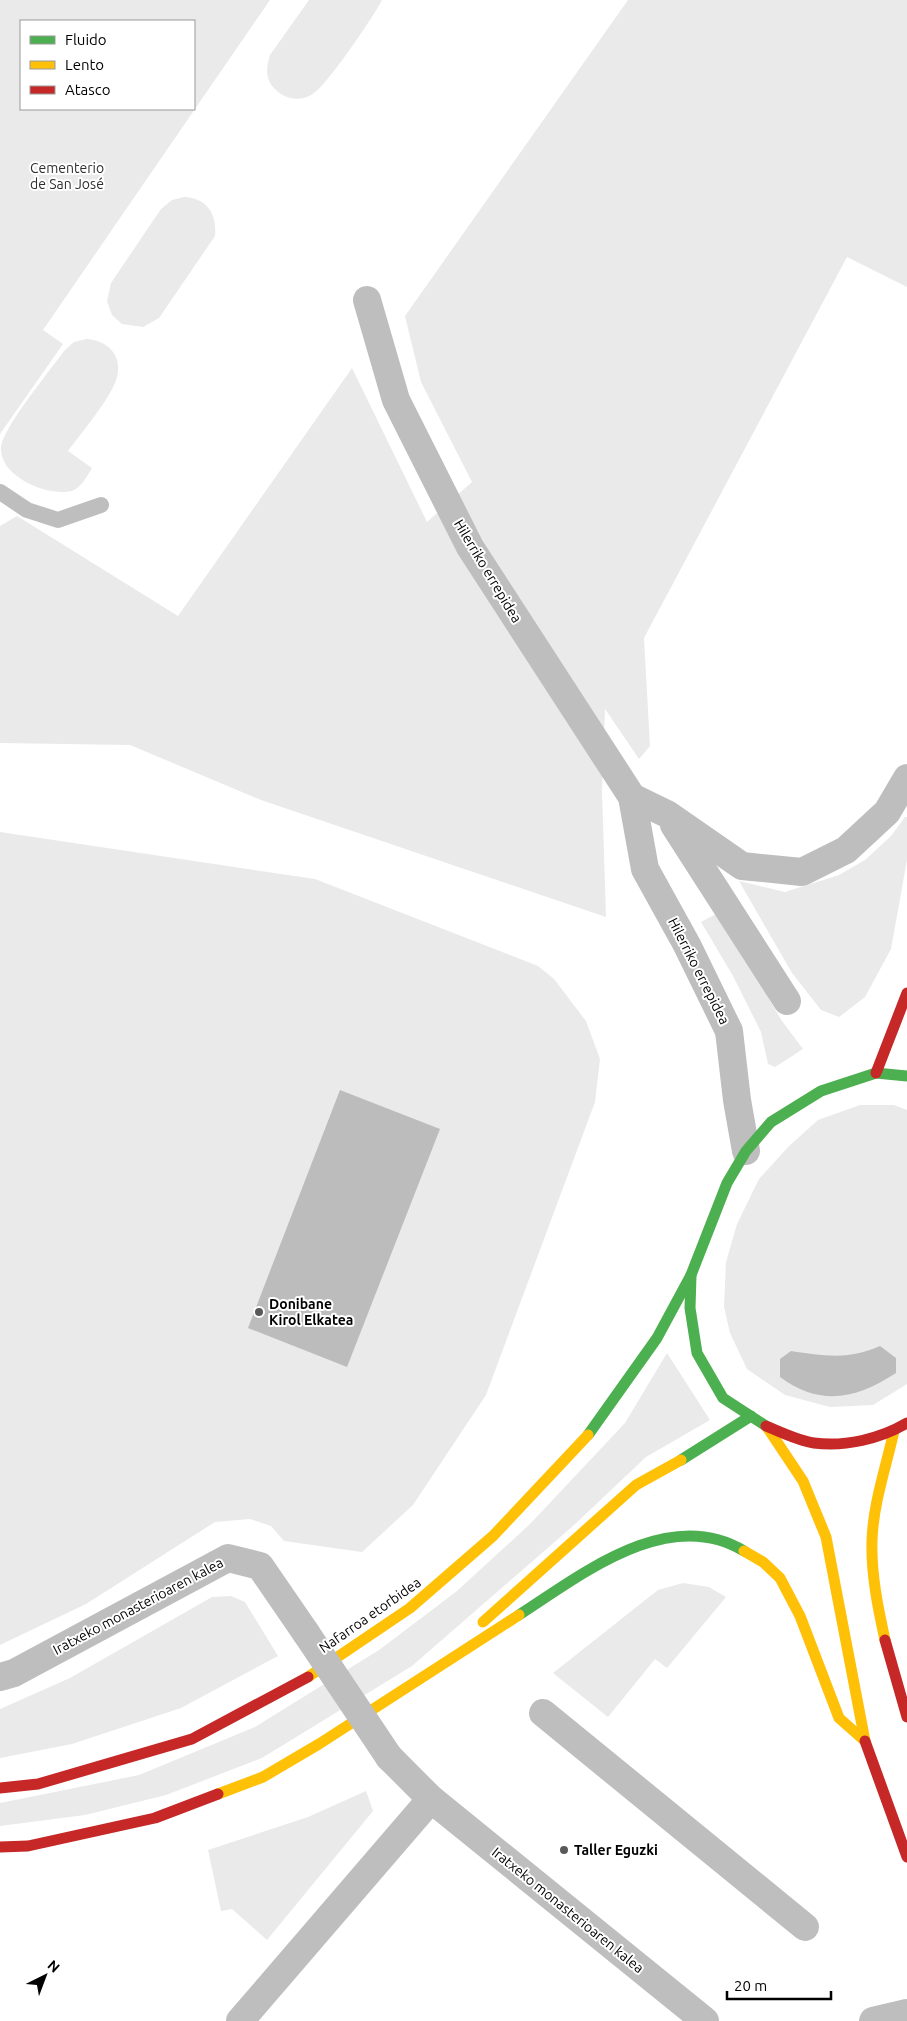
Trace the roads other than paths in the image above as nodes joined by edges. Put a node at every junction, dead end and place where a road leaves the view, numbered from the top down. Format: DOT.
graph roads {
  1 [pos="367,300"];
  2 [pos="0,492"];
  3 [pos="101,505"];
  4 [pos="907,778"];
  5 [pos="632,797"];
  6 [pos="667,814"];
  7 [pos="907,993"];
  8 [pos="787,1001"];
  9 [pos="876,1073"];
  10 [pos="907,1076"];
  11 [pos="746,1151"];
  12 [pos="691,1275"];
  13 [pos="751,1416"];
  14 [pos="907,1423"];
  15 [pos="767,1427"];
  16 [pos="894,1432"];
  17 [pos="424,1674"];
  18 [pos="0,1677"];
  19 [pos="543,1713"];
  20 [pos="907,1717"];
  21 [pos="865,1741"];
  22 [pos="0,1788"];
  23 [pos="431,1799"];
  24 [pos="0,1847"];
  25 [pos="907,1857"];
  26 [pos="805,1927"];
  27 [pos="907,2013"];
  28 [pos="240,2021"];
  29 [pos="705,2021"];
  30 [pos="873,2021"];
  1 -- 5 [label="street, Hilerriko errepidea"];
  2 -- 3 [label="lane"];
  4 -- 6 [label="street"];
  5 -- 6 [label="street"];
  5 -- 11 [label="street, Hilerriko errepidea"];
  6 -- 8 [label="street"];
  7 -- 9 [label="main road"];
  9 -- 10 [label="main road"];
  9 -- 11 [label="main road"];
  11 -- 12 [label="main road"];
  12 -- 13 [label="main road"];
  12 -- 22 [label="main road, Nafarroa etorbidea"];
  13 -- 15 [label="main road"];
  13 -- 17 [label="main road"];
  14 -- 16 [label="main road"];
  15 -- 16 [label="main road"];
  15 -- 21 [label="main road"];
  16 -- 20 [label="main road"];
  17 -- 21 [label="main road"];
  17 -- 24 [label="main road"];
  18 -- 23 [label="street, Iratxeko monasterioaren kalea, bridge"];
  19 -- 26 [label="street"];
  21 -- 25 [label="main road"];
  23 -- 28 [label="street"];
  23 -- 29 [label="street, Iratxeko monasterioaren kalea"];
  27 -- 30 [label="street"];
}
